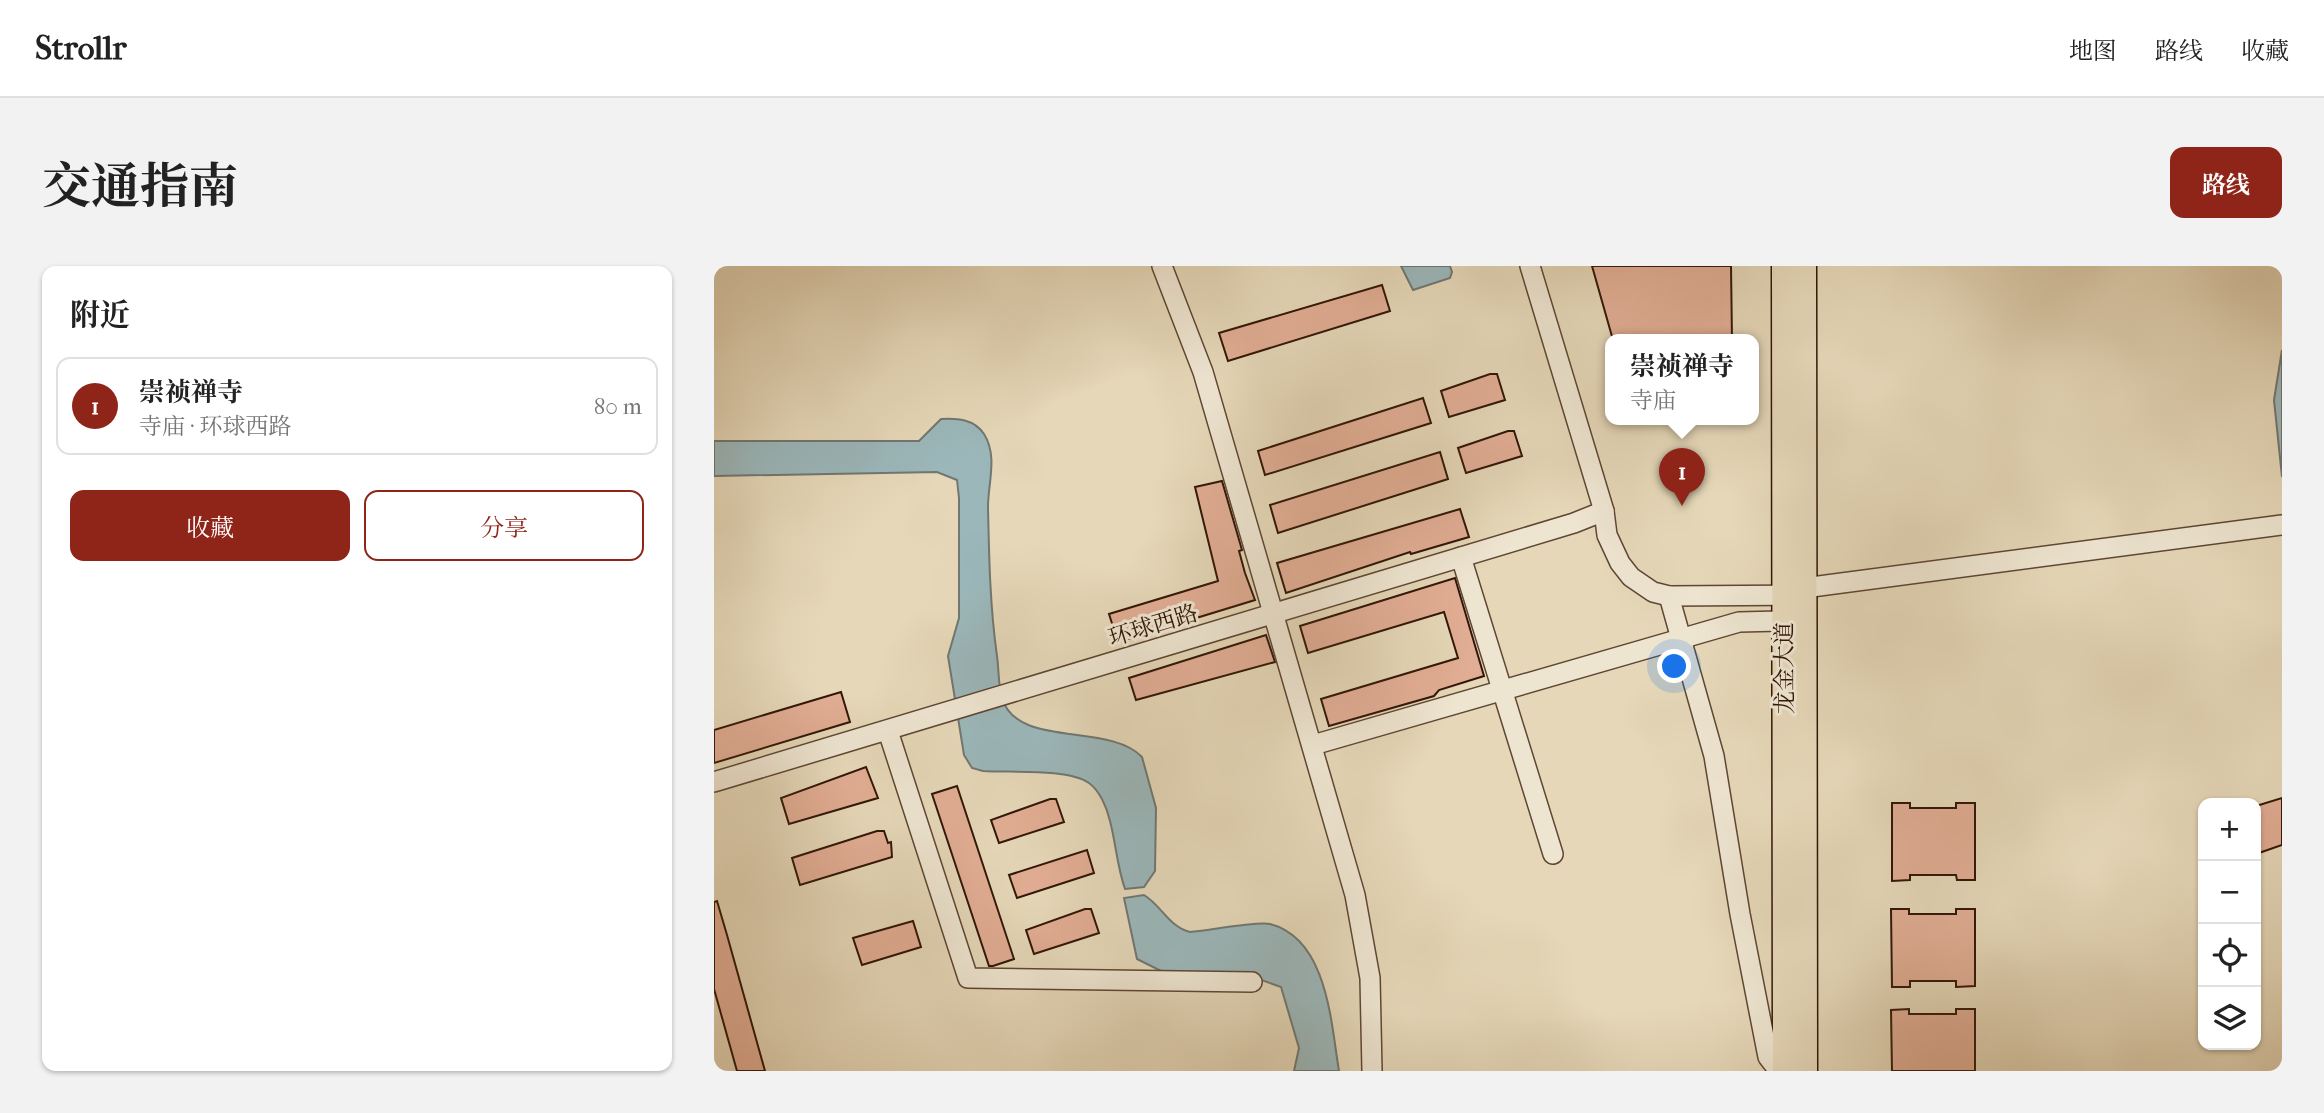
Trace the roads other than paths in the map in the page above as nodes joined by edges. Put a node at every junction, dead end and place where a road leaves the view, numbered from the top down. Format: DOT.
graph roads {
  1 [pos="1162,266"];
  2 [pos="1530,266"];
  3 [pos="1784,266"];
  4 [pos="1804,266"];
  5 [pos="1604,511"];
  6 [pos="2282,525"];
  7 [pos="1461,557"];
  8 [pos="1796,589"];
  9 [pos="1669,596"];
  10 [pos="1275,614"];
  11 [pos="1784,621"];
  12 [pos="1681,639"];
  13 [pos="1501,691"];
  14 [pos="888,731"];
  15 [pos="1312,745"];
  16 [pos="714,782"];
  17 [pos="1553,853"];
  18 [pos="1252,982"];
  19 [pos="1372,1071"];
  20 [pos="1779,1071"];
  21 [pos="1785,1071"];
  22 [pos="1805,1071"];
  1 -- 10 [label="street"];
  2 -- 5 [label="street"];
  3 -- 8 [label="main road, 龙金大道"];
  4 -- 8 [label="main road, 龙金大道"];
  5 -- 7 [label="street, 环球西路"];
  5 -- 8 [label="street"];
  5 -- 9 [label="street"];
  6 -- 8 [label="street"];
  7 -- 10 [label="street, 环球西路"];
  7 -- 13 [label="street"];
  8 -- 9 [label="street"];
  8 -- 11 [label="main road, 龙金大道"];
  8 -- 22 [label="main road, 龙金大道"];
  9 -- 12 [label="street"];
  10 -- 14 [label="street, 环球西路"];
  10 -- 15 [label="street"];
  11 -- 12 [label="street"];
  11 -- 21 [label="main road, 龙金大道"];
  12 -- 13 [label="street"];
  12 -- 20 [label="street"];
  13 -- 15 [label="street"];
  13 -- 17 [label="street"];
  14 -- 16 [label="street, 环球西路"];
  14 -- 18 [label="street"];
  15 -- 19 [label="street"];
}
